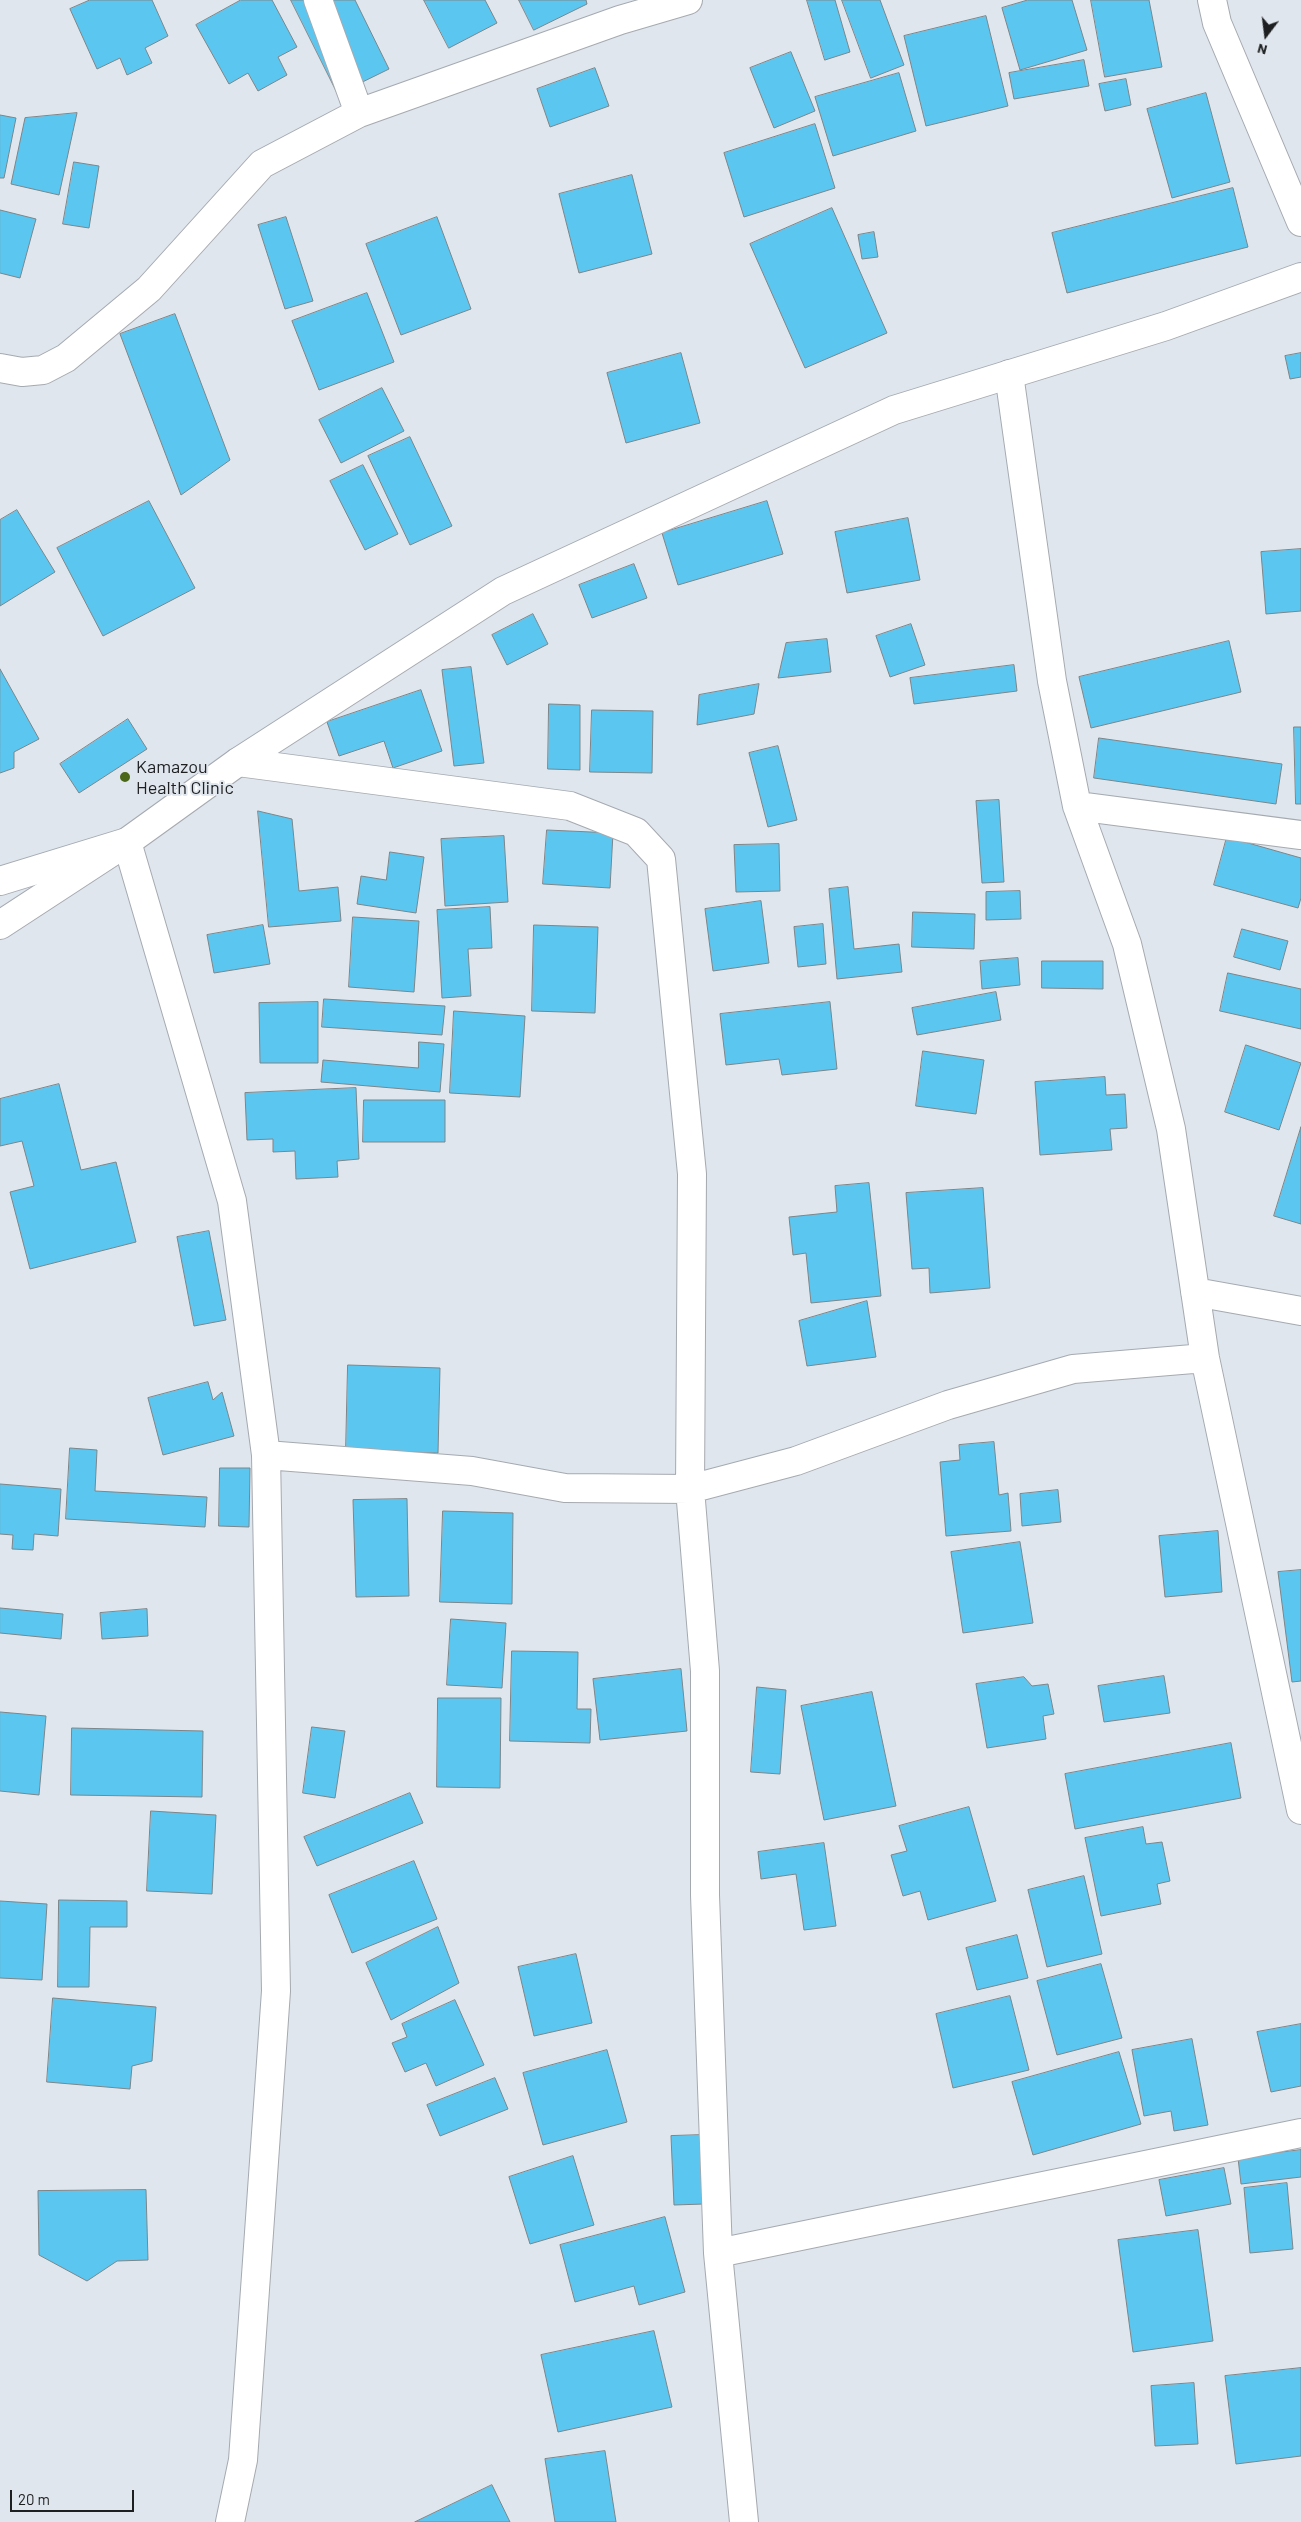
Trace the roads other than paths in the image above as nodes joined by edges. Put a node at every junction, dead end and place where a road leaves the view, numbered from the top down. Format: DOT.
graph roads {
  1 [pos="318,0"];
  2 [pos="688,0"];
  3 [pos="1212,0"];
  4 [pos="616,10"];
  5 [pos="359,113"];
  6 [pos="1301,222"];
  7 [pos="1301,277"];
  8 [pos="0,368"];
  9 [pos="1009,374"];
  10 [pos="238,762"];
  11 [pos="1077,806"];
  12 [pos="1301,835"];
  13 [pos="127,842"];
  14 [pos="0,882"];
  15 [pos="0,925"];
  16 [pos="1195,1292"];
  17 [pos="1301,1311"];
  18 [pos="1206,1358"];
  19 [pos="266,1455"];
  20 [pos="690,1489"];
  21 [pos="1301,1810"];
  22 [pos="1301,2134"];
  23 [pos="718,2253"];
  24 [pos="230,2522"];
  25 [pos="744,2522"];
  1 -- 5 [label="street"];
  2 -- 4 [label="street"];
  3 -- 6 [label="street"];
  4 -- 5 [label="street"];
  5 -- 8 [label="street"];
  7 -- 9 [label="street"];
  9 -- 10 [label="street"];
  9 -- 11 [label="street"];
  10 -- 13 [label="street"];
  10 -- 20 [label="street"];
  11 -- 12 [label="street"];
  11 -- 16 [label="street"];
  13 -- 14 [label="street"];
  13 -- 15 [label="street"];
  13 -- 19 [label="street"];
  16 -- 17 [label="street"];
  16 -- 18 [label="street"];
  18 -- 20 [label="street"];
  18 -- 21 [label="street"];
  19 -- 20 [label="street"];
  19 -- 24 [label="street"];
  20 -- 23 [label="street"];
  22 -- 23 [label="street"];
  23 -- 25 [label="street"];
}
